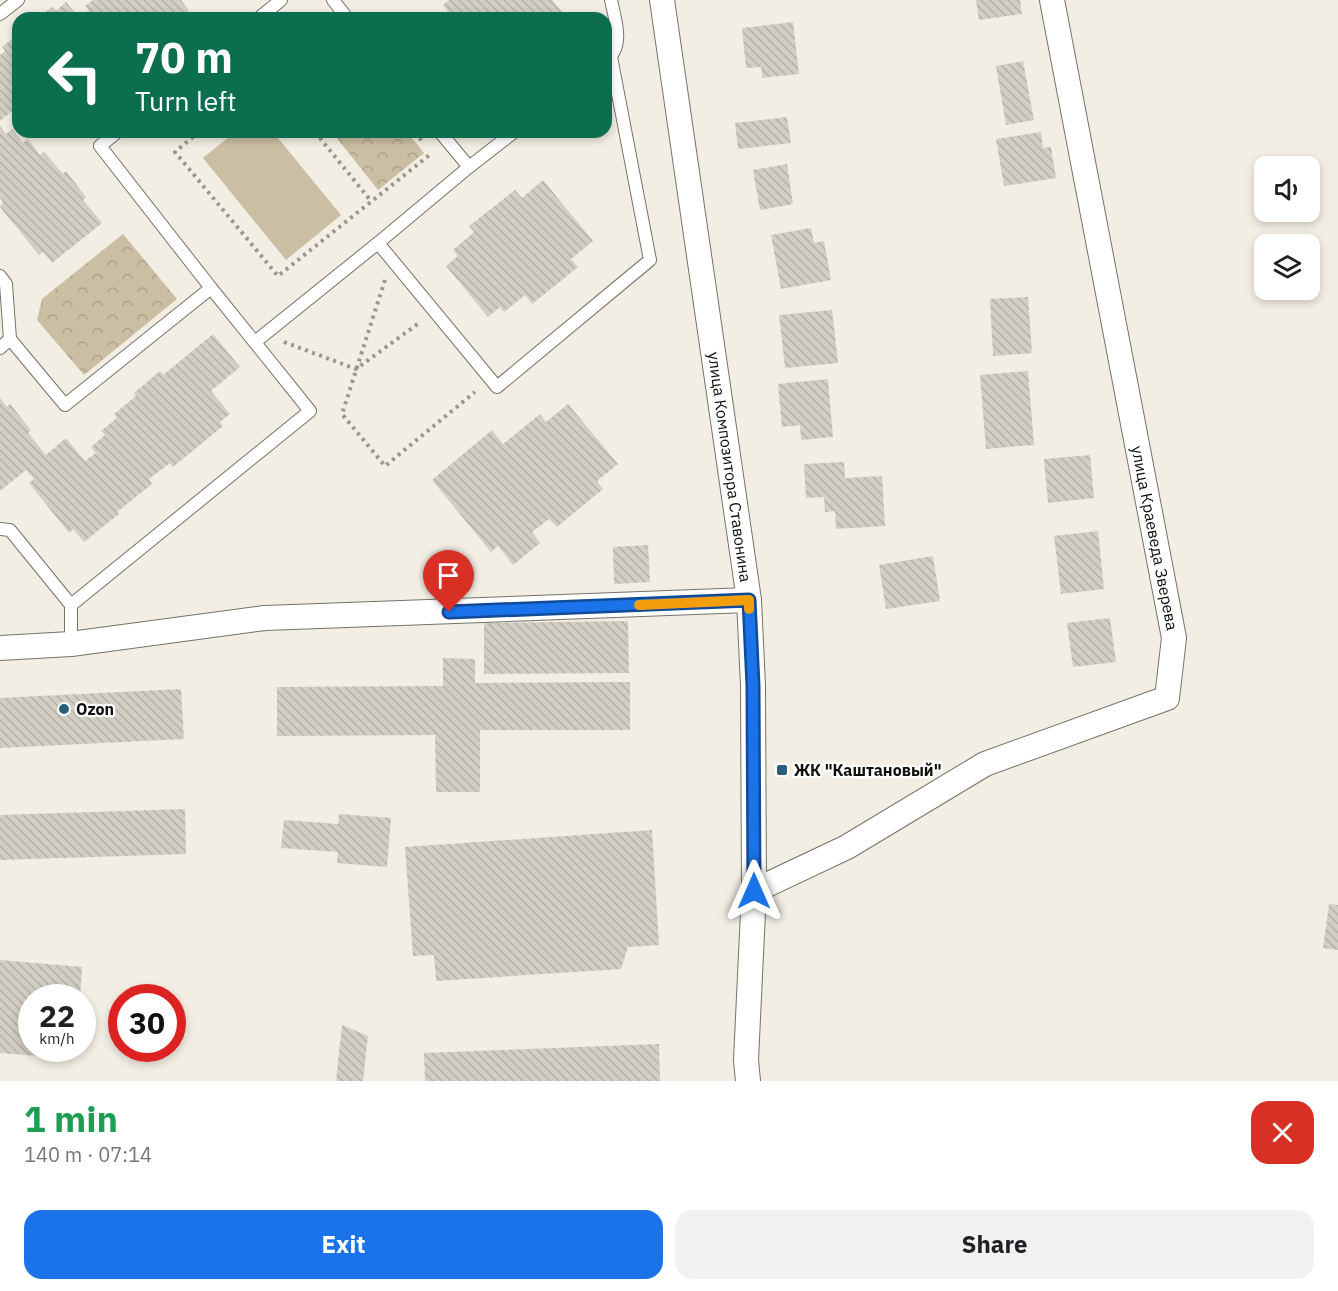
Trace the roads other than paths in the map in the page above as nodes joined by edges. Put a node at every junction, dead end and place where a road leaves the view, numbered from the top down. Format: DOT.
graph roads {
  1 [pos="18,0"];
  2 [pos="281,0"];
  3 [pos="333,0"];
  4 [pos="611,0"];
  5 [pos="662,0"];
  6 [pos="1052,0"];
  7 [pos="266,12"];
  8 [pos="342,12"];
  9 [pos="0,14"];
  10 [pos="612,52"];
  11 [pos="612,78"];
  12 [pos="110,138"];
  13 [pos="446,138"];
  14 [pos="506,138"];
  15 [pos="469,167"];
  16 [pos="378,243"];
  17 [pos="0,276"];
  18 [pos="211,288"];
  19 [pos="10,339"];
  20 [pos="259,339"];
  21 [pos="0,348"];
  22 [pos="0,530"];
  23 [pos="749,600"];
  24 [pos="71,605"];
  25 [pos="71,644"];
  26 [pos="0,648"];
  27 [pos="754,891"];
  28 [pos="748,1081"];
  1 -- 9 [label="lane"];
  2 -- 7 [label="lane"];
  3 -- 8 [label="lane"];
  4 -- 10 [label="lane"];
  5 -- 23 [label="street, улица Композитора Ставонина"];
  6 -- 27 [label="street, улица Краеведа Зверева"];
  11 -- 16 [label="lane"];
  12 -- 18 [label="lane"];
  13 -- 15 [label="lane"];
  14 -- 15 [label="lane"];
  15 -- 16 [label="lane"];
  16 -- 20 [label="lane"];
  17 -- 19 [label="lane"];
  18 -- 19 [label="lane"];
  18 -- 20 [label="lane"];
  19 -- 21 [label="lane"];
  20 -- 24 [label="lane"];
  22 -- 24 [label="lane"];
  23 -- 25 [label="street"];
  23 -- 27 [label="street, улица Композитора Ставонина"];
  24 -- 25 [label="lane"];
  25 -- 26 [label="street"];
  27 -- 28 [label="street, улица Композитора Ставонина"];
}
